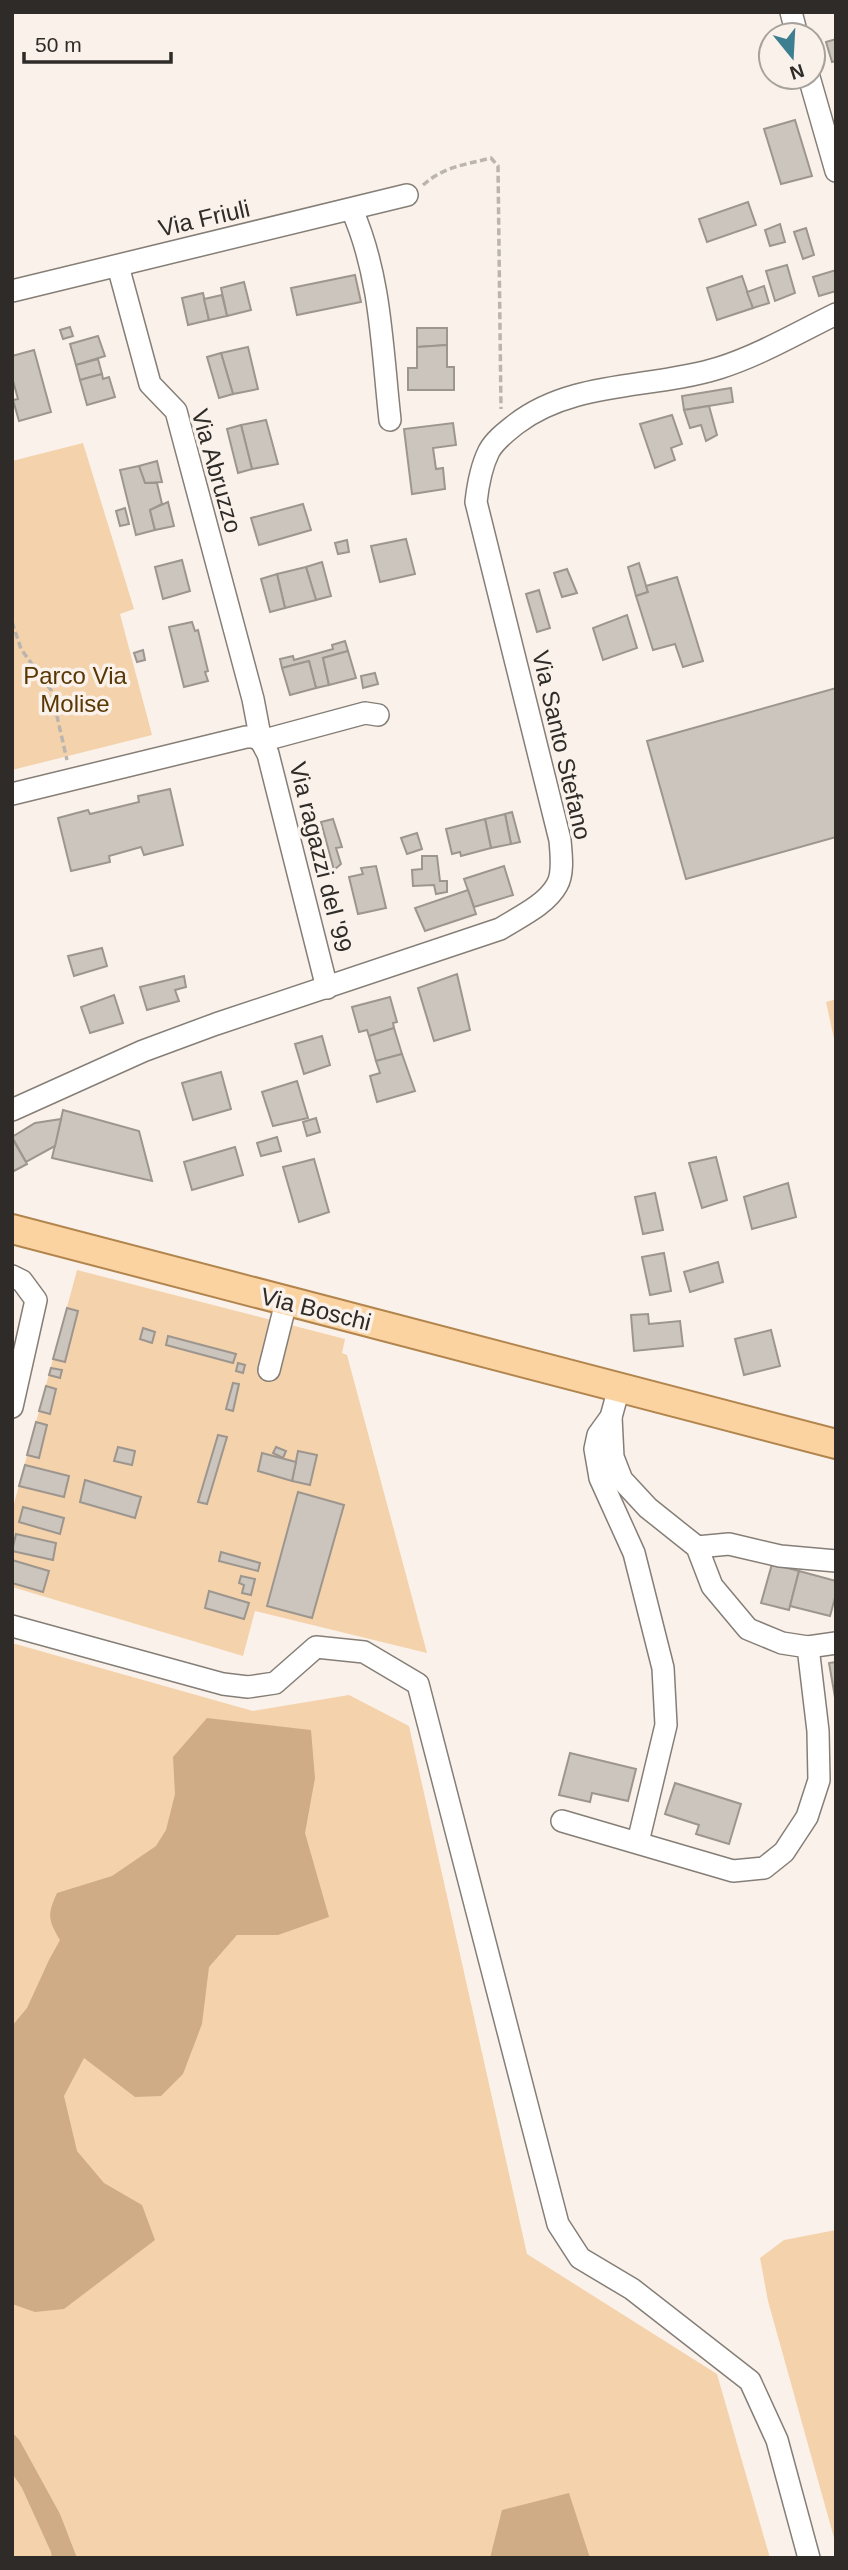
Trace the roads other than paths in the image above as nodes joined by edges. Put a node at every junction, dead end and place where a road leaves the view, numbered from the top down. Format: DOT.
graph roads {
  1 [pos="813,91"];
  2 [pos="836,171"];
  3 [pos="407,195"];
  4 [pos="352,210"];
  5 [pos="118,266"];
  6 [pos="12,291"];
  7 [pos="836,314"];
  8 [pos="390,420"];
  9 [pos="253,699"];
  10 [pos="378,715"];
  11 [pos="261,741"];
  12 [pos="12,794"];
  13 [pos="327,988"];
  14 [pos="12,1110"];
  15 [pos="12,1229"];
  16 [pos="12,1276"];
  17 [pos="286,1302"];
  18 [pos="269,1370"];
  19 [pos="619,1388"];
  20 [pos="12,1407"];
  21 [pos="606,1438"];
  22 [pos="836,1444"];
  23 [pos="697,1547"];
  24 [pos="836,1561"];
  25 [pos="12,1626"];
  26 [pos="836,1643"];
  27 [pos="808,1647"];
  28 [pos="562,1821"];
  29 [pos="638,1842"];
  30 [pos="808,2558"];
  1 -- 2 [label="street"];
  3 -- 4 [label="street, Via Friuli"];
  4 -- 5 [label="street, Via Friuli"];
  4 -- 8 [label="street"];
  5 -- 6 [label="street, Via Friuli"];
  5 -- 9 [label="street, Via Abruzzo"];
  7 -- 13 [label="street, Via Santo Stefano"];
  9 -- 11 [label="street, Via ragazzi del '99"];
  10 -- 11 [label="street, Via ragazzi del '99"];
  11 -- 12 [label="street, Via ragazzi del '99"];
  11 -- 13 [label="street, Via ragazzi del '99"];
  13 -- 14 [label="street, Via Santo Stefano"];
  15 -- 17 [label="main road, Via Boschi"];
  16 -- 20 [label="street"];
  17 -- 18 [label="street"];
  17 -- 19 [label="main road, Via Boschi"];
  19 -- 21 [label="street"];
  19 -- 22 [label="main road, Via Boschi"];
  21 -- 23 [label="street"];
  21 -- 29 [label="street"];
  23 -- 24 [label="street"];
  23 -- 27 [label="street"];
  25 -- 30 [label="street"];
  26 -- 27 [label="street"];
  27 -- 29 [label="street"];
  28 -- 29 [label="street"];
}
